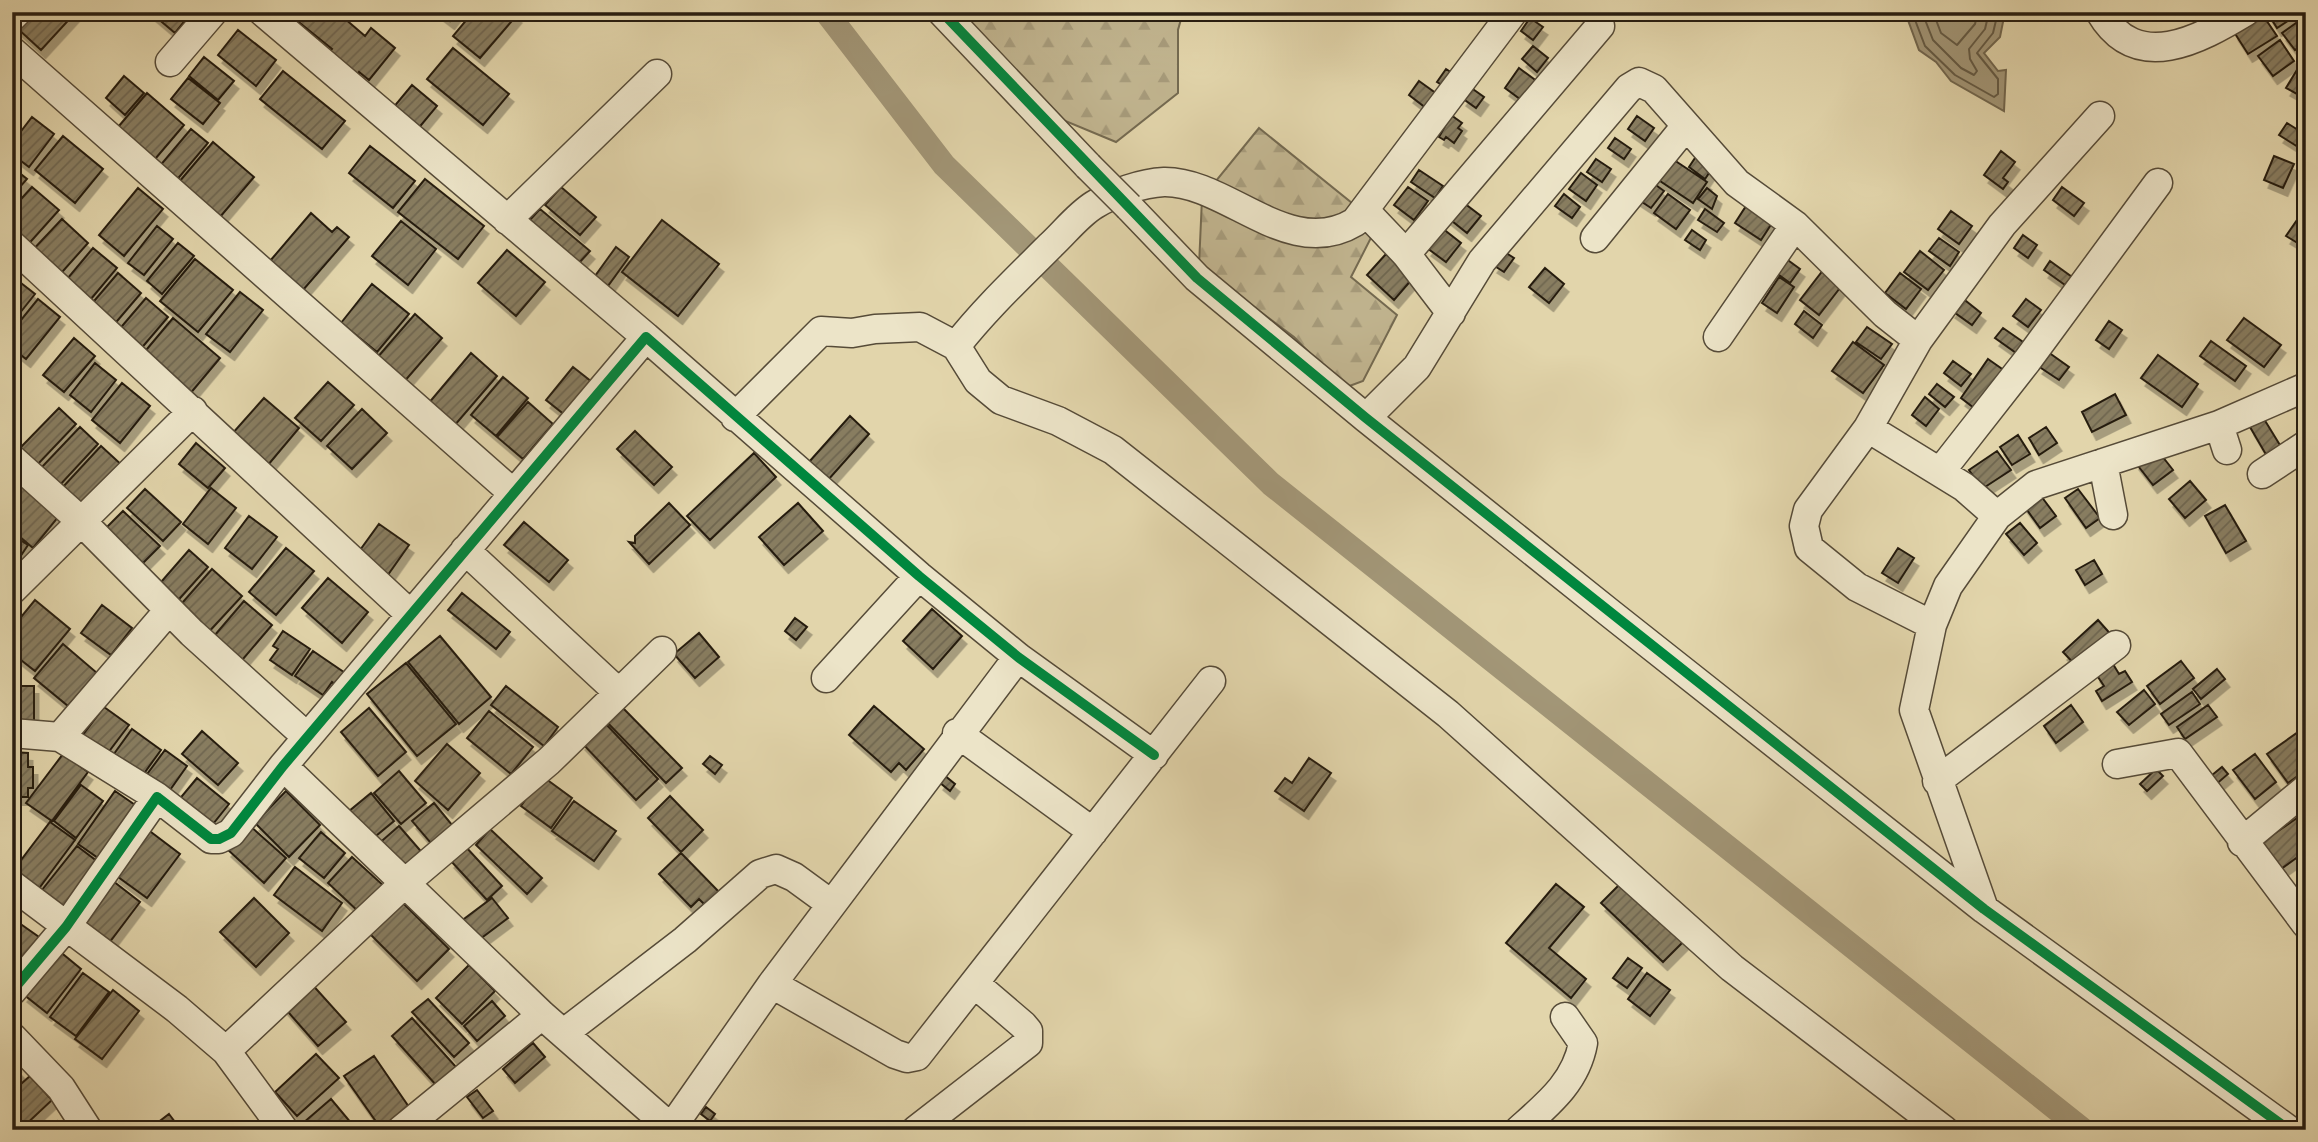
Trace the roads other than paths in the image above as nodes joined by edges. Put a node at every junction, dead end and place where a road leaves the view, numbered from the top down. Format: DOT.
graph roads {
  1 [pos="17,12"];
  2 [pos="213,12"];
  3 [pos="263,12"];
  4 [pos="942,12"];
  5 [pos="1513,12"];
  6 [pos="2100,12"];
  7 [pos="2245,12"];
  8 [pos="12,17"];
  9 [pos="1600,26"];
  10 [pos="12,51"];
  11 [pos="170,62"];
  12 [pos="657,74"];
  13 [pos="2100,116"];
  14 [pos="1685,127"];
  15 [pos="2158,183"];
  16 [pos="1366,212"];
  17 [pos="507,220"];
  18 [pos="1789,221"];
  19 [pos="1595,238"];
  20 [pos="12,245"];
  21 [pos="1406,254"];
  22 [pos="1738,279"];
  23 [pos="1451,313"];
  24 [pos="646,337"];
  25 [pos="1718,337"];
  26 [pos="1918,340"];
  27 [pos="956,346"];
  28 [pos="2306,387"];
  29 [pos="193,411"];
  30 [pos="735,417"];
  31 [pos="1366,418"];
  32 [pos="1868,428"];
  33 [pos="2306,445"];
  34 [pos="12,459"];
  35 [pos="2103,463"];
  36 [pos="1940,472"];
  37 [pos="2262,474"];
  38 [pos="513,493"];
  39 [pos="2113,515"];
  40 [pos="1997,516"];
  41 [pos="81,521"];
  42 [pos="465,550"];
  43 [pos="919,576"];
  44 [pos="12,590"];
  45 [pos="169,610"];
  46 [pos="410,614"];
  47 [pos="1932,625"];
  48 [pos="2116,645"];
  49 [pos="662,651"];
  50 [pos="1017,657"];
  51 [pos="826,678"];
  52 [pos="1211,681"];
  53 [pos="619,693"];
  54 [pos="12,733"];
  55 [pos="957,733"];
  56 [pos="60,737"];
  57 [pos="307,737"];
  58 [pos="1154,755"];
  59 [pos="2117,764"];
  60 [pos="283,766"];
  61 [pos="1937,781"];
  62 [pos="2306,789"];
  63 [pos="157,797"];
  64 [pos="1093,832"];
  65 [pos="2242,842"];
  66 [pos="405,883"];
  67 [pos="12,885"];
  68 [pos="831,904"];
  69 [pos="1984,909"];
  70 [pos="2306,924"];
  71 [pos="66,928"];
  72 [pos="772,984"];
  73 [pos="975,984"];
  74 [pos="12,991"];
  75 [pos="542,1015"];
  76 [pos="1566,1017"];
  77 [pos="564,1033"];
  78 [pos="12,1037"];
  79 [pos="226,1051"];
  80 [pos="670,1129"];
  81 [pos="89,1130"];
  82 [pos="284,1130"];
  83 [pos="401,1130"];
  84 [pos="916,1130"];
  85 [pos="1519,1130"];
  86 [pos="1944,1130"];
  87 [pos="2289,1130"];
  1 -- 8 [label="street"];
  2 -- 11 [label="street"];
  3 -- 17 [label="street"];
  4 -- 31 [label="street, bridge"];
  5 -- 16 [label="street"];
  6 -- 7 [label="street"];
  9 -- 21 [label="street"];
  10 -- 38 [label="street"];
  12 -- 17 [label="street"];
  13 -- 26 [label="street"];
  14 -- 18 [label="street"];
  14 -- 19 [label="street"];
  14 -- 23 [label="street"];
  15 -- 36 [label="street"];
  16 -- 21 [label="street"];
  16 -- 27 [label="street"];
  17 -- 24 [label="street"];
  18 -- 22 [label="street"];
  18 -- 25 [label="street"];
  18 -- 26 [label="street"];
  20 -- 29 [label="street"];
  21 -- 23 [label="street"];
  23 -- 31 [label="street"];
  24 -- 30 [label="street"];
  24 -- 38 [label="street"];
  26 -- 32 [label="street"];
  27 -- 30 [label="street"];
  27 -- 86 [label="street"];
  28 -- 35 [label="street"];
  29 -- 41 [label="street"];
  29 -- 46 [label="street"];
  30 -- 43 [label="street"];
  31 -- 69 [label="street"];
  32 -- 36 [label="street"];
  32 -- 47 [label="street"];
  33 -- 37 [label="street"];
  34 -- 41 [label="street"];
  35 -- 39 [label="street"];
  35 -- 40 [label="street"];
  36 -- 40 [label="street"];
  38 -- 42 [label="street"];
  40 -- 47 [label="street"];
  41 -- 44 [label="street"];
  41 -- 45 [label="street"];
  42 -- 46 [label="street"];
  42 -- 53 [label="street"];
  43 -- 50 [label="street"];
  43 -- 51 [label="street"];
  45 -- 56 [label="street"];
  45 -- 57 [label="street"];
  46 -- 57 [label="street"];
  47 -- 61 [label="street"];
  48 -- 61 [label="street"];
  49 -- 53 [label="street"];
  50 -- 55 [label="street"];
  50 -- 58 [label="street"];
  52 -- 58 [label="street"];
  53 -- 66 [label="street"];
  54 -- 56 [label="street"];
  55 -- 64 [label="street"];
  55 -- 68 [label="street"];
  56 -- 63 [label="street"];
  57 -- 60 [label="street"];
  58 -- 64 [label="street"];
  59 -- 65 [label="street"];
  60 -- 63 [label="street"];
  60 -- 66 [label="street"];
  61 -- 69 [label="street"];
  62 -- 65 [label="street"];
  63 -- 71 [label="street"];
  64 -- 73 [label="street"];
  65 -- 70 [label="street"];
  66 -- 75 [label="street"];
  66 -- 79 [label="street"];
  67 -- 71 [label="street"];
  68 -- 72 [label="street"];
  68 -- 77 [label="street"];
  69 -- 87 [label="street"];
  71 -- 74 [label="street"];
  71 -- 79 [label="street"];
  72 -- 73 [label="street"];
  72 -- 80 [label="street"];
  73 -- 84 [label="street"];
  75 -- 77 [label="street"];
  75 -- 83 [label="street"];
  76 -- 85 [label="street"];
  77 -- 80 [label="street"];
  78 -- 81 [label="street"];
  79 -- 82 [label="street"];
}
